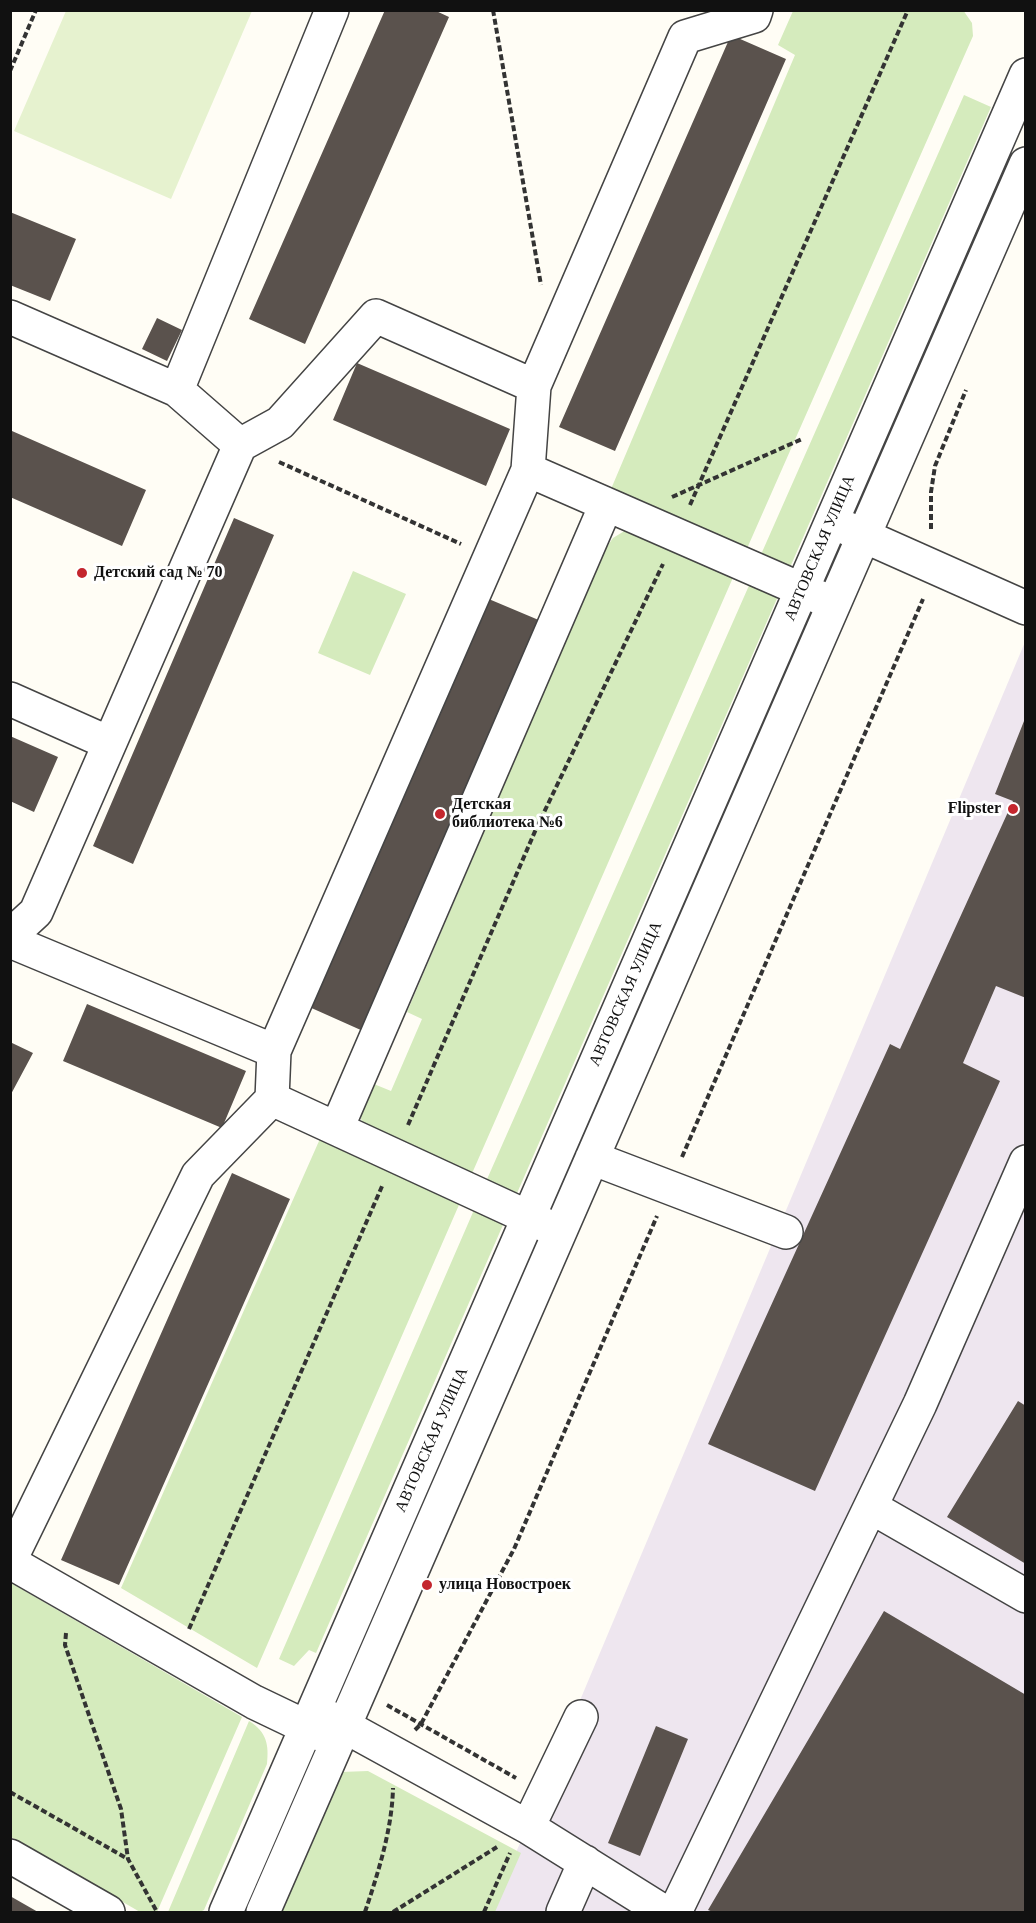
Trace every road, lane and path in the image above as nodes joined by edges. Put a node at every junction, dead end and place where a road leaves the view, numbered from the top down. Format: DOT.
graph roads {
  1 [pos="36,10"];
  2 [pos="332,10"];
  3 [pos="493,10"];
  4 [pos="756,10"];
  5 [pos="908,10"];
  6 [pos="10,71"];
  7 [pos="1026,75"];
  8 [pos="1026,164"];
  9 [pos="542,285"];
  10 [pos="10,317"];
  11 [pos="534,386"];
  12 [pos="177,390"];
  13 [pos="967,390"];
  14 [pos="802,439"];
  15 [pos="240,445"];
  16 [pos="528,470"];
  17 [pos="699,485"];
  18 [pos="618,510"];
  19 [pos="832,521"];
  20 [pos="677,535"];
  21 [pos="863,536"];
  22 [pos="491,558"];
  23 [pos="931,566"];
  24 [pos="803,590"];
  25 [pos="1014,596"];
  26 [pos="835,604"];
  27 [pos="10,699"];
  28 [pos="109,743"];
  29 [pos="10,936"];
  30 [pos="10,941"];
  31 [pos="274,1051"];
  32 [pos="272,1099"];
  33 [pos="337,1128"];
  34 [pos="395,1155"];
  35 [pos="592,1158"];
  36 [pos="1026,1162"];
  37 [pos="669,1187"];
  38 [pos="529,1218"];
  39 [pos="560,1231"];
  40 [pos="786,1232"];
  41 [pos="871,1507"];
  42 [pos="10,1561"];
  43 [pos="1026,1596"];
  44 [pos="66,1629"];
  45 [pos="186,1637"];
  46 [pos="385,1704"];
  47 [pos="581,1717"];
  48 [pos="310,1719"];
  49 [pos="421,1724"];
  50 [pos="340,1734"];
  51 [pos="519,1779"];
  52 [pos="392,1782"];
  53 [pos="10,1792"];
  54 [pos="523,1830"];
  55 [pos="10,1856"];
  56 [pos="128,1859"];
  57 [pos="585,1862"];
  58 [pos="108,1912"];
  59 [pos="157,1912"];
  60 [pos="226,1912"];
  61 [pos="263,1912"];
  62 [pos="365,1912"];
  63 [pos="393,1912"];
  64 [pos="484,1912"];
  65 [pos="563,1912"];
  66 [pos="664,1912"];
  67 [pos="675,1912"];
  1 -- 6 [label="path"];
  2 -- 12 [label="street"];
  3 -- 9 [label="path"];
  4 -- 11 [label="street"];
  5 -- 17 [label="path"];
  7 -- 19 [label="street, АВТОВСКАЯ УЛИЦА"];
  8 -- 21 [label="street, АВТОВСКАЯ УЛИЦА"];
  10 -- 12 [label="street"];
  11 -- 15 [label="street"];
  11 -- 16 [label="street"];
  12 -- 15 [label="street"];
  13 -- 23 [label="path"];
  14 -- 17 [label="path"];
  15 -- 22 [label="path"];
  15 -- 28 [label="street"];
  16 -- 18 [label="street"];
  16 -- 22 [label="street"];
  17 -- 18 [label="path"];
  17 -- 20 [label="path"];
  18 -- 20 [label="street"];
  18 -- 33 [label="street"];
  19 -- 21 [label="street"];
  19 -- 24 [label="street, АВТОВСКАЯ УЛИЦА"];
  20 -- 24 [label="street"];
  20 -- 34 [label="path"];
  21 -- 23 [label="street"];
  21 -- 26 [label="street, АВТОВСКАЯ УЛИЦА"];
  22 -- 31 [label="street"];
  23 -- 25 [label="street"];
  23 -- 37 [label="path"];
  24 -- 26 [label="street"];
  24 -- 38 [label="street, АВТОВСКАЯ УЛИЦА"];
  26 -- 35 [label="street, АВТОВСКАЯ УЛИЦА"];
  27 -- 28 [label="street"];
  28 -- 29 [label="street"];
  30 -- 31 [label="street"];
  31 -- 32 [label="street"];
  32 -- 33 [label="street"];
  32 -- 42 [label="street"];
  33 -- 34 [label="street"];
  34 -- 38 [label="street"];
  34 -- 45 [label="path"];
  35 -- 37 [label="street"];
  35 -- 39 [label="street, АВТОВСКАЯ УЛИЦА"];
  36 -- 41 [label="street"];
  37 -- 40 [label="street"];
  37 -- 49 [label="path"];
  38 -- 39 [label="street"];
  38 -- 48 [label="street, АВТОВСКАЯ УЛИЦА"];
  39 -- 50 [label="street, АВТОВСКАЯ УЛИЦА"];
  41 -- 43 [label="street"];
  41 -- 67 [label="street"];
  42 -- 48 [label="street"];
  44 -- 56 [label="path"];
  46 -- 49 [label="path"];
  47 -- 54 [label="street"];
  48 -- 50 [label="street"];
  48 -- 60 [label="street, АВТОВСКАЯ УЛИЦА"];
  49 -- 51 [label="path"];
  50 -- 54 [label="street"];
  50 -- 61 [label="street, АВТОВСКАЯ УЛИЦА"];
  52 -- 62 [label="path"];
  53 -- 56 [label="path"];
  54 -- 57 [label="street"];
  54 -- 63 [label="path"];
  54 -- 64 [label="path"];
  55 -- 58 [label="street"];
  56 -- 59 [label="path"];
  57 -- 65 [label="street"];
  57 -- 66 [label="street"];
}
